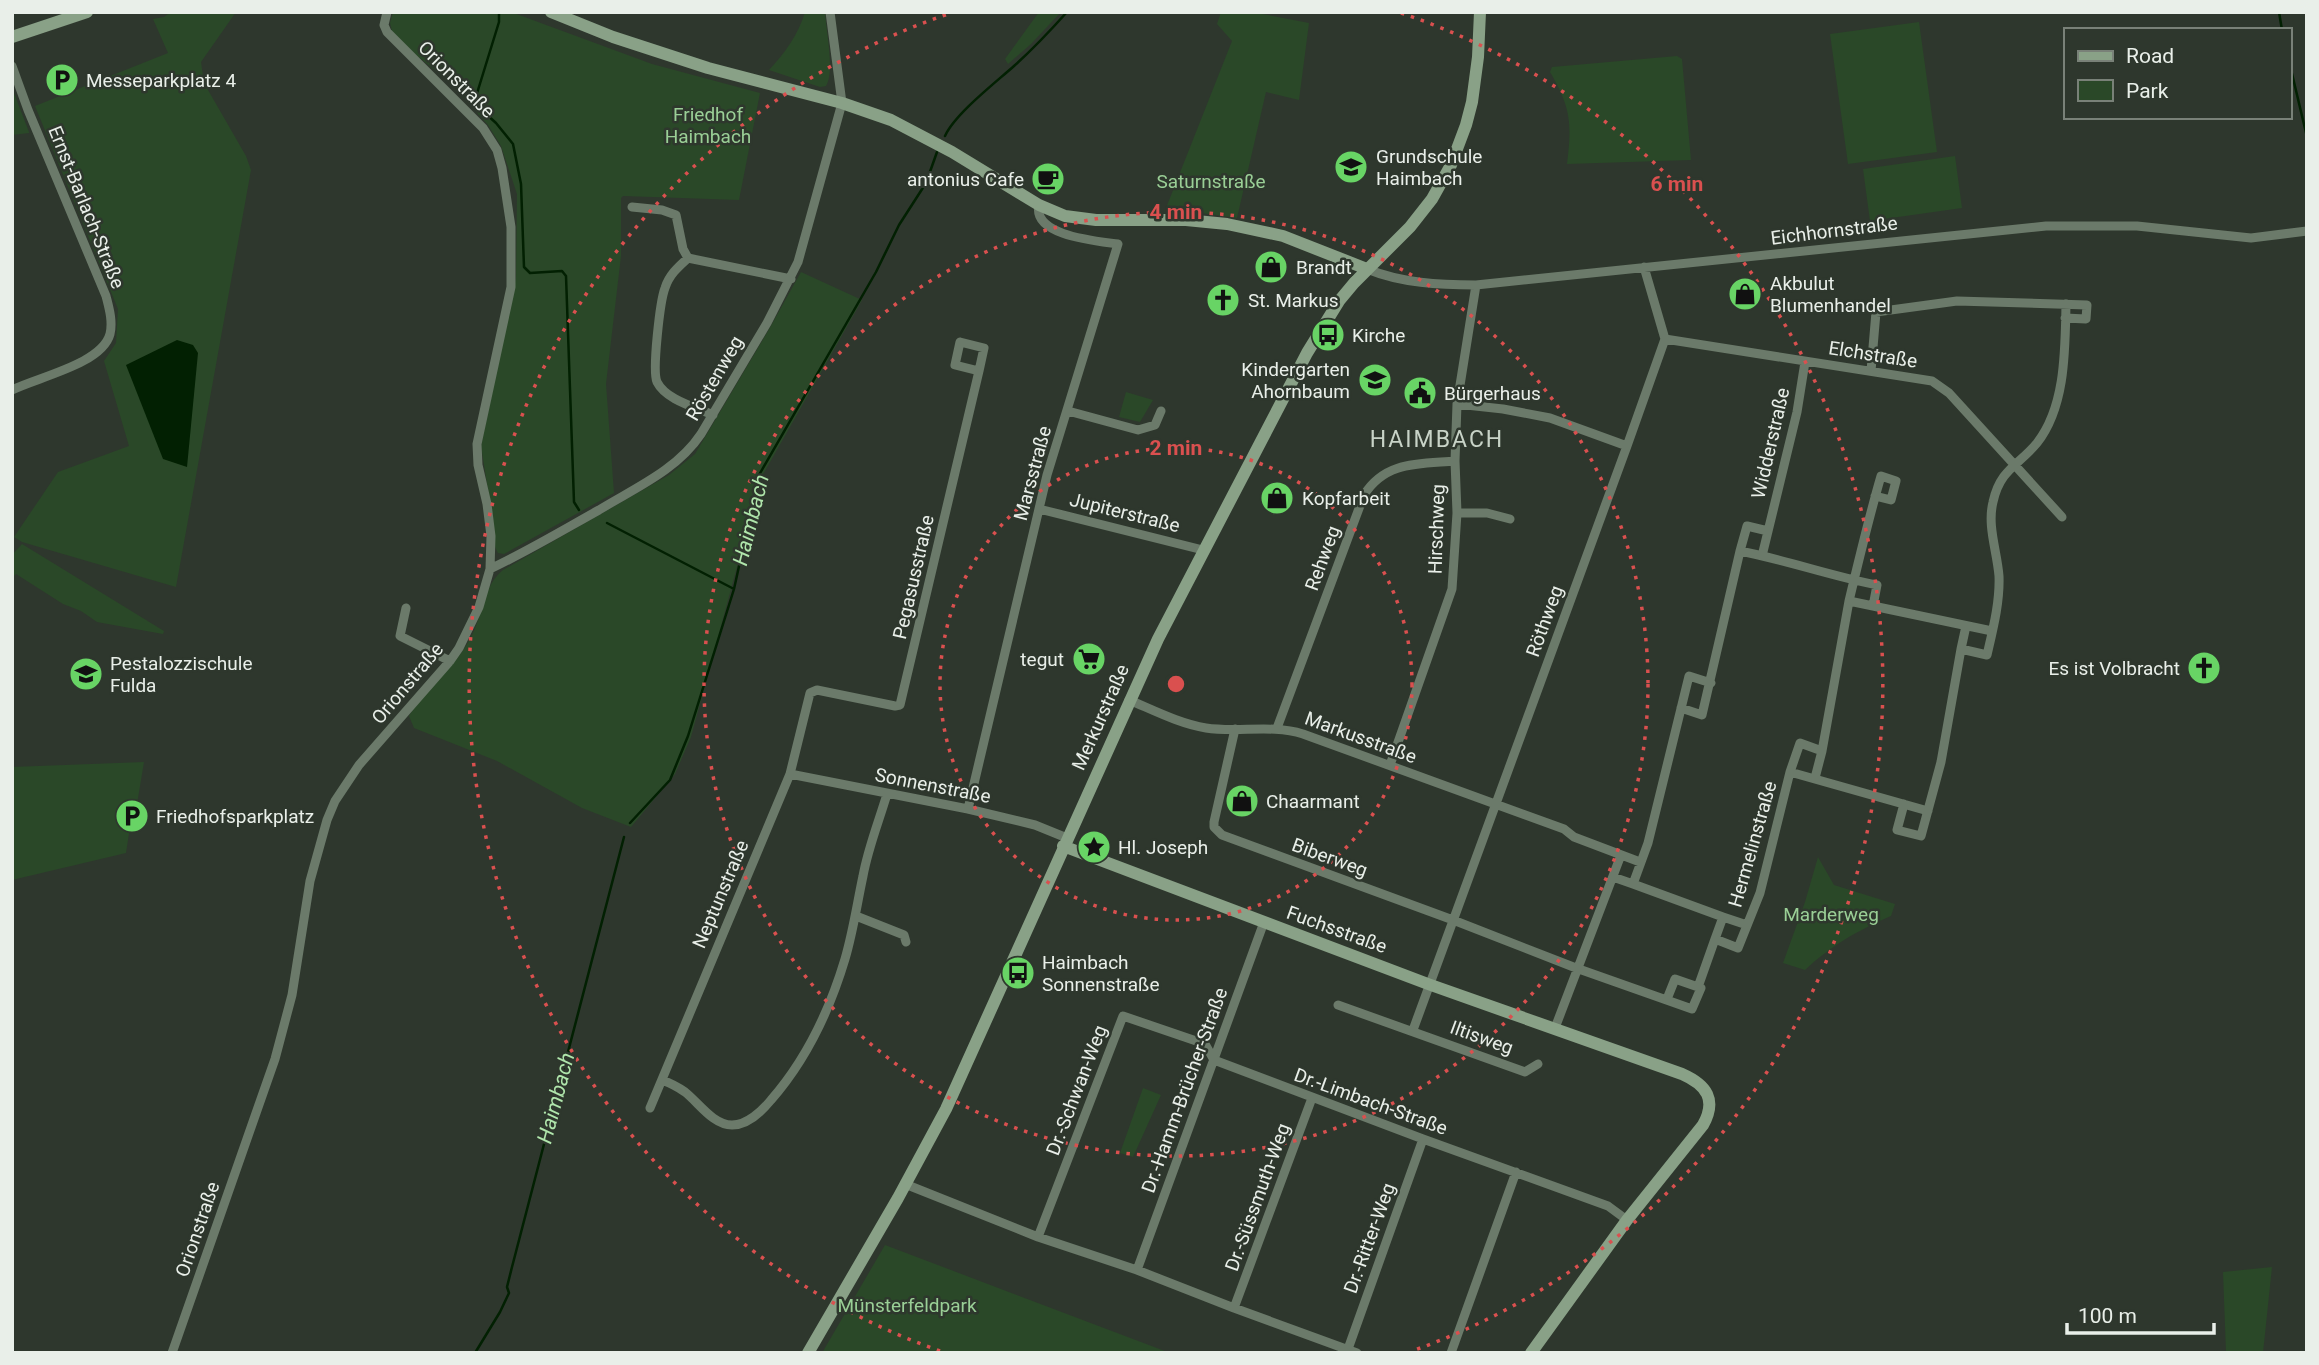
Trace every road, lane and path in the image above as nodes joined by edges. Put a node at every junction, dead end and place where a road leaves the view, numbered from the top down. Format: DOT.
graph roads {
  1 [pos="87,12"];
  2 [pos="387,12"];
  3 [pos="551,12"];
  4 [pos="830,12"];
  5 [pos="1480,12"];
  6 [pos="12,37"];
  7 [pos="12,66"];
  8 [pos="842,103"];
  9 [pos="1039,205"];
  10 [pos="632,207"];
  11 [pos="2307,231"];
  12 [pos="688,258"];
  13 [pos="1644,267"];
  14 [pos="1367,269"];
  15 [pos="791,279"];
  16 [pos="1476,285"];
  17 [pos="2066,304"];
  18 [pos="2065,318"];
  19 [pos="1664,338"];
  20 [pos="1805,362"];
  21 [pos="979,371"];
  22 [pos="1871,371"];
  23 [pos="12,390"];
  24 [pos="1457,404"];
  25 [pos="1068,411"];
  26 [pos="1161,411"];
  27 [pos="713,415"];
  28 [pos="1627,446"];
  29 [pos="1455,461"];
  30 [pos="2013,464"];
  31 [pos="1875,495"];
  32 [pos="1039,509"];
  33 [pos="1457,513"];
  34 [pos="2062,517"];
  35 [pos="1510,519"];
  36 [pos="1768,531"];
  37 [pos="1203,550"];
  38 [pos="1740,551"];
  39 [pos="1762,555"];
  40 [pos="490,569"];
  41 [pos="1854,580"];
  42 [pos="1849,601"];
  43 [pos="1874,606"];
  44 [pos="406,608"];
  45 [pos="1966,626"];
  46 [pos="1992,631"];
  47 [pos="1961,649"];
  48 [pos="450,661"];
  49 [pos="1711,683"];
  50 [pos="813,691"];
  51 [pos="1129,700"];
  52 [pos="1681,708"];
  53 [pos="1277,728"];
  54 [pos="1235,729"];
  55 [pos="1822,751"];
  56 [pos="1390,765"];
  57 [pos="1790,772"];
  58 [pos="790,774"];
  59 [pos="1815,778"];
  60 [pos="887,794"];
  61 [pos="1904,804"];
  62 [pos="1495,805"];
  63 [pos="968,809"];
  64 [pos="1928,811"];
  65 [pos="1065,842"];
  66 [pos="1621,855"];
  67 [pos="1640,862"];
  68 [pos="1613,877"];
  69 [pos="1633,884"];
  70 [pos="856,916"];
  71 [pos="1723,917"];
  72 [pos="1453,920"];
  73 [pos="1264,922"];
  74 [pos="1747,925"];
  75 [pos="1715,939"];
  76 [pos="906,942"];
  77 [pos="1576,968"];
  78 [pos="1429,984"];
  79 [pos="1698,987"];
  80 [pos="1667,999"];
  81 [pos="1338,1005"];
  82 [pos="1555,1028"];
  83 [pos="1413,1030"];
  84 [pos="1214,1060"];
  85 [pos="1538,1064"];
  86 [pos="662,1080"];
  87 [pos="1312,1098"];
  88 [pos="650,1108"];
  89 [pos="1423,1139"];
  90 [pos="1516,1172"];
  91 [pos="905,1184"];
  92 [pos="1627,1220"];
  93 [pos="1038,1237"];
  94 [pos="1137,1270"];
  95 [pos="1234,1308"];
  96 [pos="1348,1349"];
  97 [pos="172,1353"];
  98 [pos="808,1353"];
  99 [pos="1357,1353"];
  100 [pos="1451,1353"];
  101 [pos="1531,1353"];
  1 -- 6 [label="street"];
  2 -- 40 [label="street, Orionstraße"];
  3 -- 8 [label="street"];
  4 -- 8 [label="street"];
  5 -- 14 [label="street, Merkurstraße"];
  7 -- 23 [label="street, Ernst-Barlach-Straße"];
  8 -- 9 [label="street"];
  8 -- 15 [label="street, Röstenweg"];
  9 -- 14 [label="street"];
  9 -- 25 [label="street, Marsstraße"];
  10 -- 12 [label="street"];
  11 -- 13 [label="street, Eichhornstraße"];
  12 -- 15 [label="street"];
  12 -- 27 [label="street"];
  13 -- 16 [label="street, Eichhornstraße"];
  13 -- 19 [label="street"];
  14 -- 16 [label="street, Eichhornstraße"];
  14 -- 37 [label="street, Merkurstraße"];
  15 -- 27 [label="street, Röstenweg"];
  16 -- 24 [label="street, Hirschweg"];
  17 -- 18 [label="street"];
  17 -- 18 [label="street"];
  17 -- 22 [label="street"];
  18 -- 30 [label="street"];
  19 -- 20 [label="street, Elchstraße"];
  19 -- 28 [label="street, Röthweg"];
  20 -- 22 [label="street, Elchstraße"];
  20 -- 36 [label="street, Widderstraße"];
  21 -- 50 [label="street, Pegasusstraße"];
  22 -- 30 [label="street, Elchstraße"];
  24 -- 28 [label="street"];
  24 -- 29 [label="street, Hirschweg"];
  25 -- 26 [label="street"];
  25 -- 32 [label="street, Marsstraße"];
  27 -- 40 [label="street, Röstenweg"];
  28 -- 62 [label="street, Röthweg"];
  29 -- 33 [label="street, Hirschweg"];
  29 -- 53 [label="street, Rehweg"];
  30 -- 34 [label="street, Elchstraße"];
  30 -- 46 [label="street"];
  31 -- 41 [label="street"];
  32 -- 37 [label="street, Jupiterstraße"];
  32 -- 63 [label="street, Marsstraße"];
  33 -- 35 [label="street"];
  33 -- 56 [label="street, Hirschweg"];
  36 -- 38 [label="street"];
  36 -- 39 [label="street, Widderstraße"];
  37 -- 51 [label="street, Merkurstraße"];
  38 -- 39 [label="street"];
  38 -- 49 [label="street"];
  39 -- 41 [label="street"];
  40 -- 48 [label="street, Orionstraße"];
  41 -- 42 [label="street"];
  41 -- 43 [label="street"];
  42 -- 43 [label="street"];
  42 -- 55 [label="street"];
  43 -- 45 [label="street"];
  44 -- 48 [label="street"];
  45 -- 46 [label="street"];
  45 -- 47 [label="street"];
  46 -- 47 [label="street"];
  47 -- 64 [label="street"];
  48 -- 97 [label="street, Orionstraße"];
  49 -- 52 [label="street"];
  49 -- 52 [label="street"];
  50 -- 58 [label="street, Neptunstraße"];
  51 -- 54 [label="street, Markusstraße"];
  51 -- 65 [label="street, Merkurstraße"];
  52 -- 67 [label="street"];
  53 -- 54 [label="street, Markusstraße"];
  53 -- 56 [label="street, Markusstraße"];
  54 -- 72 [label="street, Biberweg"];
  55 -- 57 [label="street, Hermelinstraße"];
  55 -- 59 [label="street"];
  56 -- 62 [label="street, Markusstraße"];
  57 -- 59 [label="street, Hermelinstraße"];
  57 -- 74 [label="street, Hermelinstraße"];
  58 -- 60 [label="street, Sonnenstraße"];
  58 -- 86 [label="street, Neptunstraße"];
  59 -- 61 [label="street"];
  60 -- 63 [label="street, Sonnenstraße"];
  60 -- 70 [label="street"];
  61 -- 64 [label="street"];
  61 -- 64 [label="street"];
  62 -- 66 [label="street, Markusstraße"];
  62 -- 72 [label="street, Röthweg"];
  63 -- 65 [label="street, Sonnenstraße"];
  65 -- 73 [label="street, Fuchsstraße"];
  65 -- 91 [label="street, Merkurstraße"];
  66 -- 67 [label="street"];
  66 -- 68 [label="street"];
  67 -- 69 [label="street"];
  68 -- 69 [label="street"];
  68 -- 77 [label="street"];
  69 -- 71 [label="street, Hermelinstraße"];
  70 -- 76 [label="street"];
  70 -- 86 [label="street"];
  71 -- 74 [label="street, Hermelinstraße"];
  71 -- 75 [label="street, Hermelinstraße"];
  72 -- 77 [label="street, Biberweg"];
  72 -- 78 [label="street, Röthweg"];
  73 -- 78 [label="street, Fuchsstraße"];
  73 -- 84 [label="street, Dr.-Hamm-Brücher-Straße"];
  74 -- 75 [label="street, Hermelinstraße"];
  75 -- 79 [label="street, Hermelinstraße"];
  77 -- 80 [label="street"];
  77 -- 82 [label="street"];
  78 -- 82 [label="street, Fuchsstraße"];
  78 -- 83 [label="street"];
  79 -- 80 [label="street"];
  79 -- 80 [label="street, Hermelinstraße"];
  81 -- 83 [label="street, Iltisweg"];
  82 -- 92 [label="street, Fuchsstraße"];
  83 -- 85 [label="street, Iltisweg"];
  84 -- 87 [label="street, Dr.-Limbach-Straße"];
  84 -- 93 [label="street, Dr.-Schwan-Weg"];
  84 -- 94 [label="street, Dr.-Hamm-Brücher-Straße"];
  86 -- 88 [label="street, Neptunstraße"];
  87 -- 89 [label="street, Dr.-Limbach-Straße"];
  87 -- 95 [label="street, Dr.-Süssmuth-Weg"];
  89 -- 90 [label="street, Dr.-Limbach-Straße"];
  89 -- 96 [label="street, Dr.-Ritter-Weg"];
  90 -- 92 [label="street, Dr.-Limbach-Straße"];
  90 -- 100 [label="street"];
  91 -- 93 [label="street"];
  91 -- 98 [label="street, Merkurstraße"];
  92 -- 101 [label="street, Fuchsstraße"];
  93 -- 94 [label="street"];
  94 -- 95 [label="street"];
  95 -- 96 [label="street"];
  96 -- 99 [label="street"];
}
